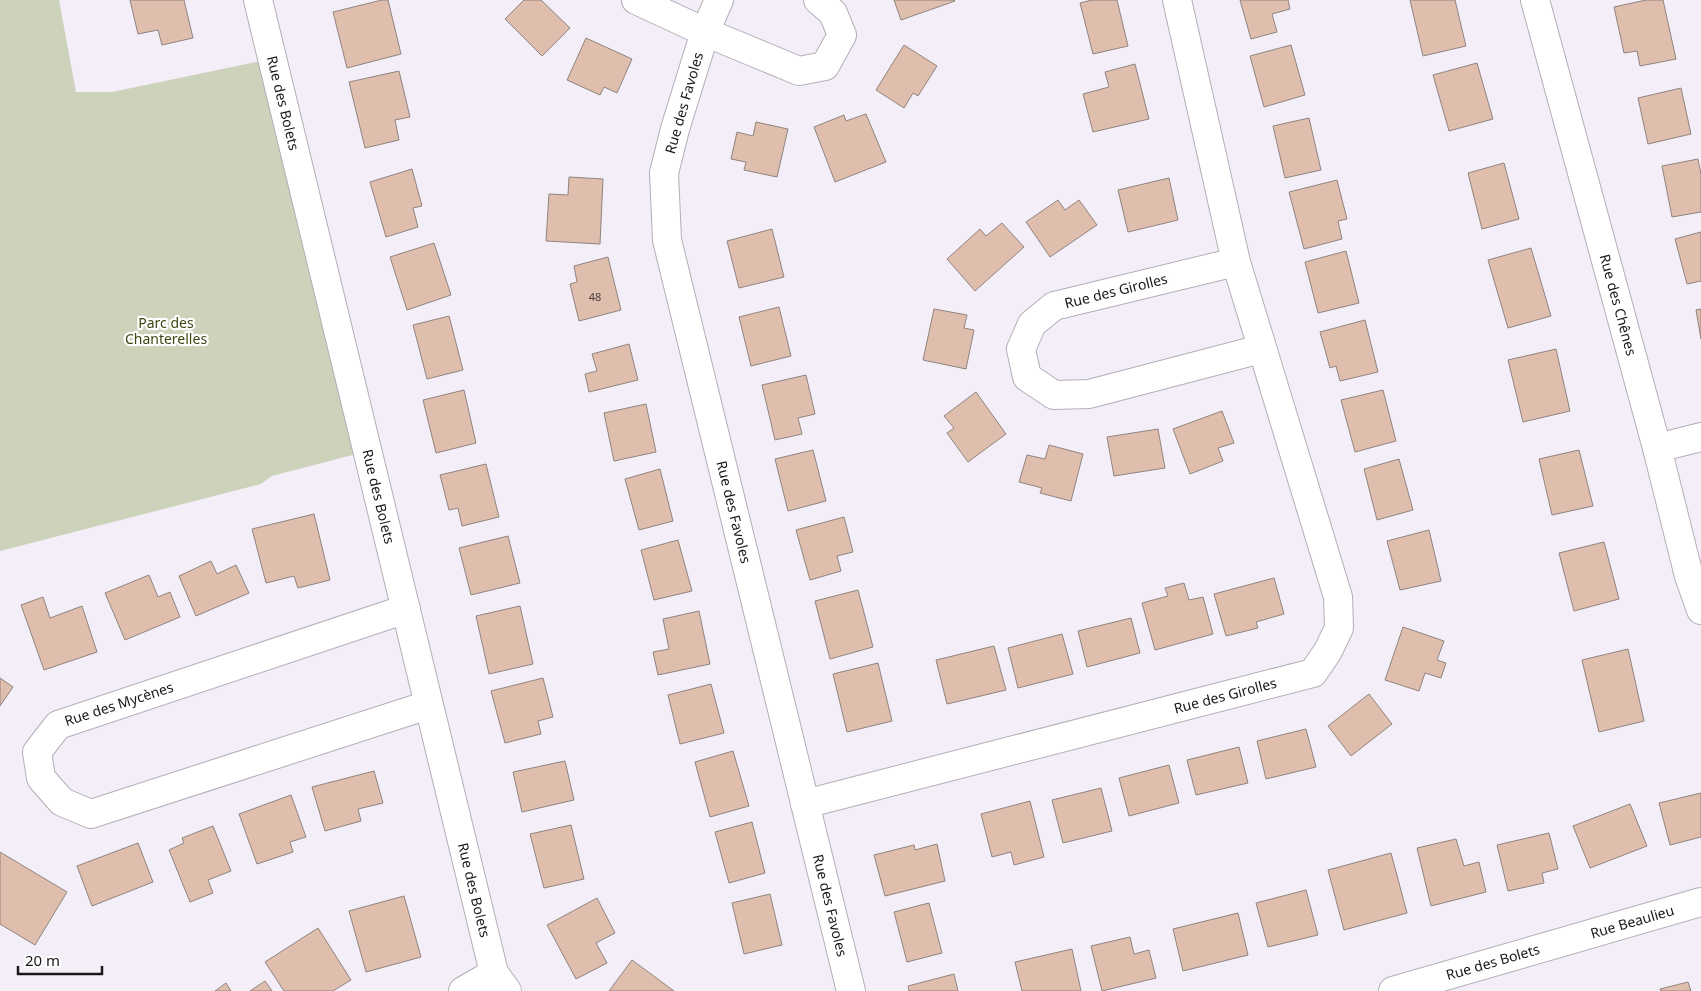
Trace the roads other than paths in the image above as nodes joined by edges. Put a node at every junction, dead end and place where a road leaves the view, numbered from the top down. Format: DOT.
graph roads {
  1 [pos="258,0"];
  2 [pos="636,0"];
  3 [pos="718,0"];
  4 [pos="818,0"];
  5 [pos="1177,0"];
  6 [pos="1535,0"];
  7 [pos="705,32"];
  8 [pos="1236,262"];
  9 [pos="1261,349"];
  10 [pos="1701,437"];
  11 [pos="1658,448"];
  12 [pos="406,608"];
  13 [pos="1701,610"];
  14 [pos="428,704"];
  15 [pos="805,804"];
  16 [pos="1701,902"];
  17 [pos="1564,942"];
  18 [pos="500,982"];
  19 [pos="463,991"];
  20 [pos="851,991"];
  21 [pos="1393,991"];
  1 -- 12 [label="street, Rue des Bolets"];
  2 -- 7 [label="street, Rue des Favoles"];
  3 -- 7 [label="street, Rue des Favoles"];
  4 -- 7 [label="street, Rue des Favoles"];
  5 -- 8 [label="street, Rue des Girolles"];
  6 -- 11 [label="street, Rue des Chênes"];
  7 -- 15 [label="street, Rue des Favoles"];
  8 -- 9 [label="street, Rue des Girolles"];
  8 -- 9 [label="street, Rue des Girolles"];
  9 -- 15 [label="street, Rue des Girolles"];
  10 -- 11 [label="street"];
  11 -- 13 [label="street, Rue des Chênes"];
  12 -- 14 [label="street, Rue des Bolets"];
  12 -- 14 [label="street, Rue des Mycènes"];
  14 -- 18 [label="street, Rue des Bolets"];
  15 -- 20 [label="street, Rue des Favoles"];
  16 -- 17 [label="street, Rue Beaulieu"];
  17 -- 21 [label="street, Rue des Bolets"];
  18 -- 19 [label="street"];
}
